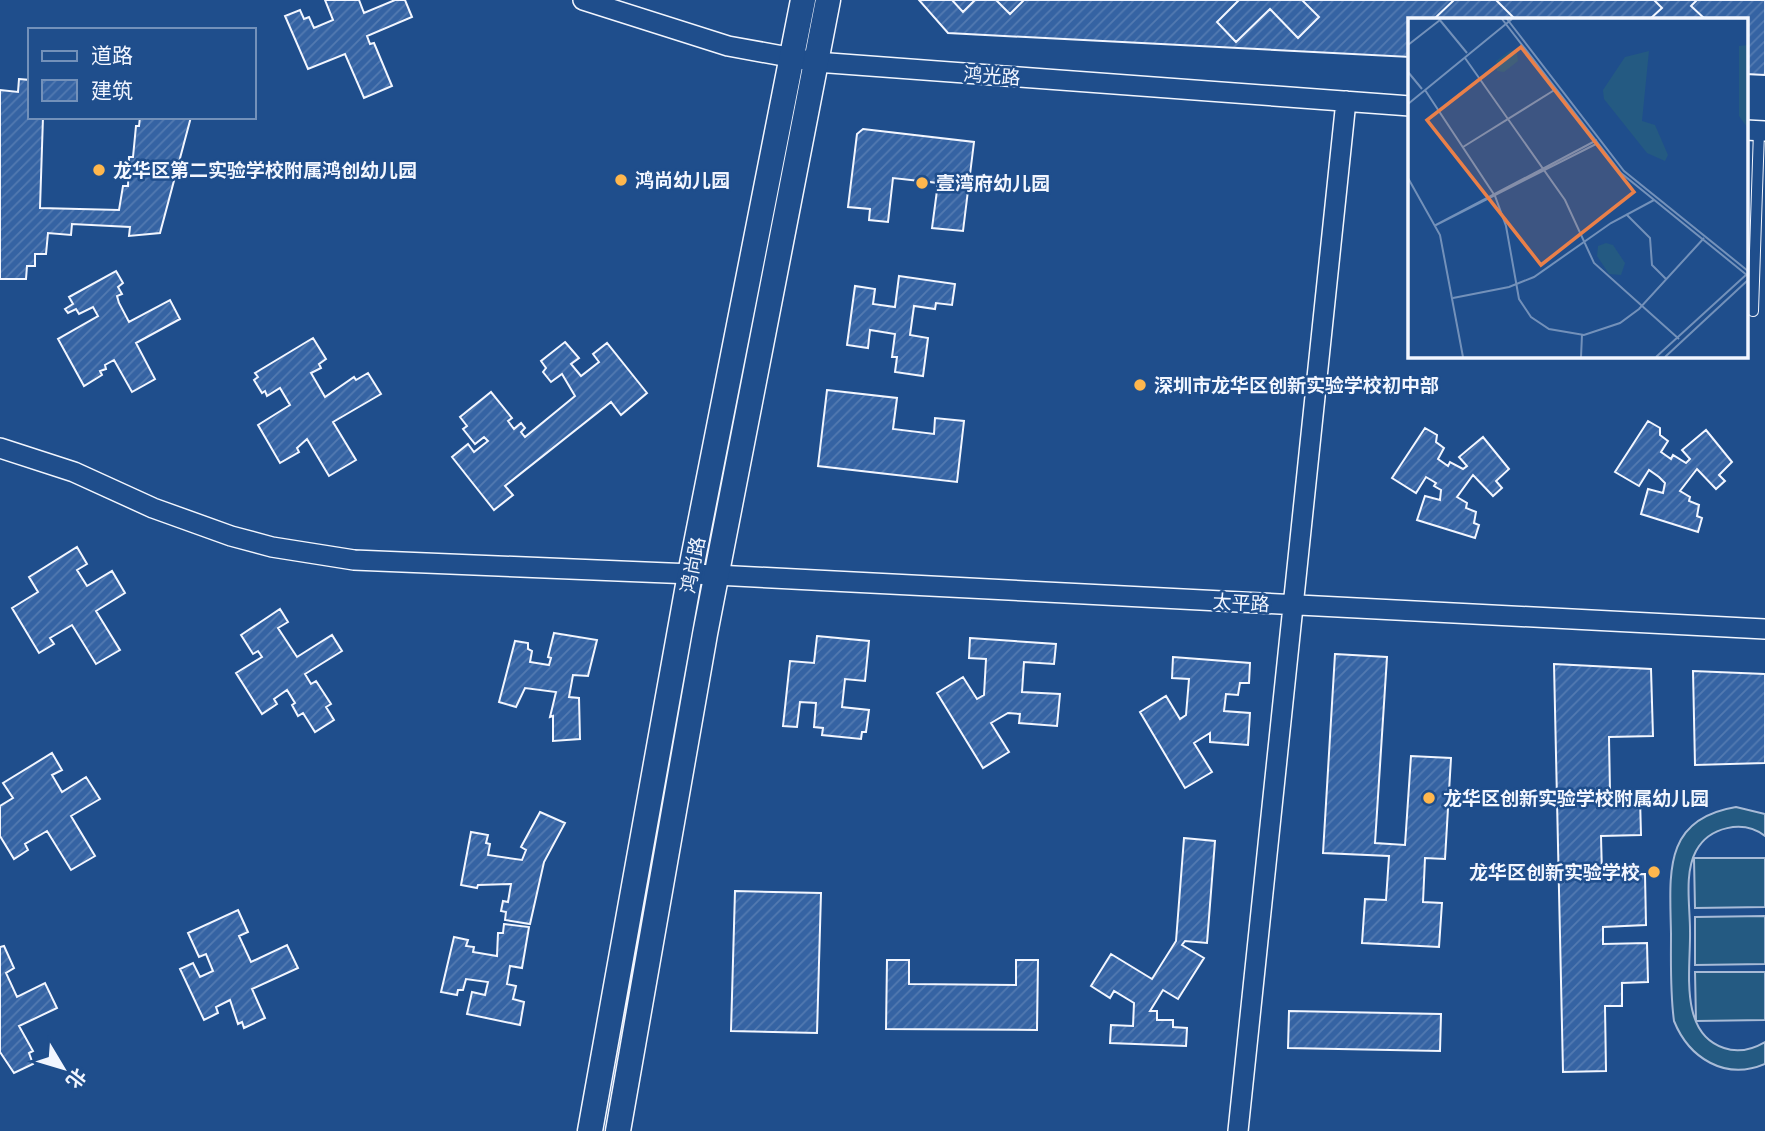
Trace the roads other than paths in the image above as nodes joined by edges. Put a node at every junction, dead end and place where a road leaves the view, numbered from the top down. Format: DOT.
graph roads {
  1 [pos="583,0"];
  2 [pos="803,0"];
  3 [pos="828,0"];
  4 [pos="804,60"];
  5 [pos="1346,101"];
  6 [pos="1408,106"];
  7 [pos="1756,131"];
  8 [pos="1753,312"];
  9 [pos="0,448"];
  10 [pos="690,574"];
  11 [pos="716,575"];
  12 [pos="1293,606"];
  13 [pos="1765,629"];
  14 [pos="590,1131"];
  15 [pos="618,1131"];
  16 [pos="1238,1131"];
  1 -- 4 [label="street, 鸿光路"];
  2 -- 4 [label="street, 鸿尚路"];
  3 -- 4 [label="street, 鸿尚路"];
  4 -- 5 [label="street, 鸿光路"];
  4 -- 10 [label="street, 鸿尚路"];
  4 -- 11 [label="street, 鸿尚路"];
  5 -- 6 [label="street, 鸿光路"];
  5 -- 12 [label="street"];
  7 -- 8 [label="lane"];
  9 -- 10 [label="street, 太平路"];
  10 -- 11 [label="street, 太平路"];
  10 -- 14 [label="street, 鸿尚路"];
  11 -- 12 [label="street, 太平路"];
  11 -- 15 [label="street, 鸿尚路"];
  12 -- 13 [label="street, 太平路"];
  12 -- 16 [label="street"];
}
